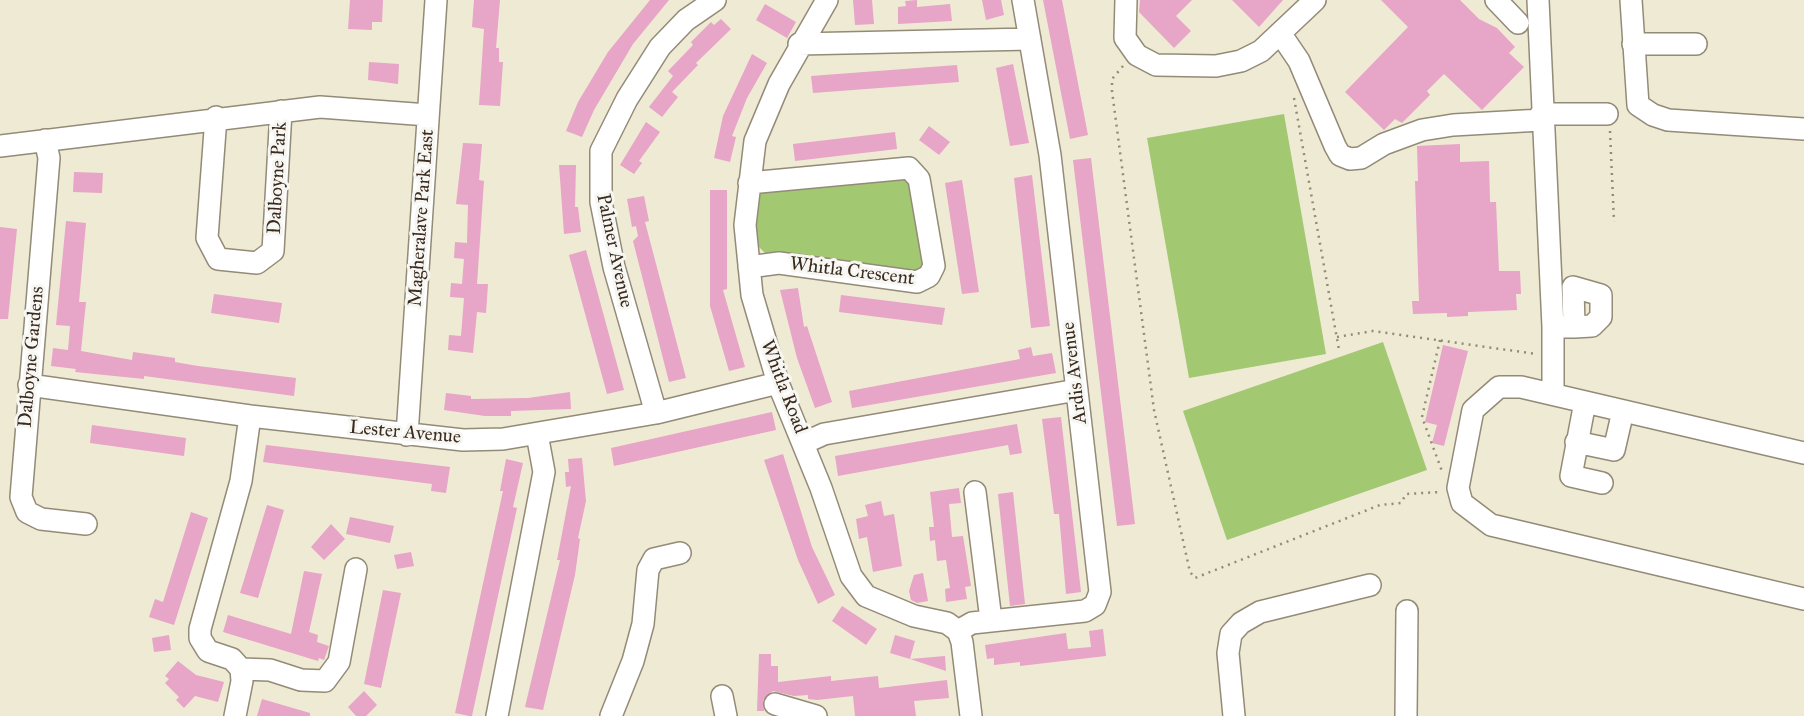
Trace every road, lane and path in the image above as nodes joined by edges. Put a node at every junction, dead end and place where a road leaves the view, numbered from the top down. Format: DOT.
graph roads {
  1 [pos="436,0"];
  2 [pos="715,0"];
  3 [pos="827,0"];
  4 [pos="1023,0"];
  5 [pos="1126,0"];
  6 [pos="1315,0"];
  7 [pos="1496,0"];
  8 [pos="1538,0"];
  9 [pos="1631,0"];
  10 [pos="1518,23"];
  11 [pos="1280,33"];
  12 [pos="1030,39"];
  13 [pos="799,44"];
  14 [pos="1633,44"];
  15 [pos="1696,44"];
  16 [pos="1136,55"];
  17 [pos="1294,94"];
  18 [pos="281,111"];
  19 [pos="1607,114"];
  20 [pos="428,116"];
  21 [pos="216,117"];
  22 [pos="1541,117"];
  23 [pos="1804,129"];
  24 [pos="45,141"];
  25 [pos="0,146"];
  26 [pos="749,183"];
  27 [pos="1614,222"];
  28 [pos="749,267"];
  29 [pos="1551,288"];
  30 [pos="1564,327"];
  31 [pos="1337,337"];
  32 [pos="1440,340"];
  33 [pos="1339,350"];
  34 [pos="1553,356"];
  35 [pos="778,383"];
  36 [pos="29,385"];
  37 [pos="1077,390"];
  38 [pos="1553,394"];
  39 [pos="1585,402"];
  40 [pos="1623,411"];
  41 [pos="656,414"];
  42 [pos="250,416"];
  43 [pos="537,434"];
  44 [pos="407,435"];
  45 [pos="1576,442"];
  46 [pos="804,443"];
  47 [pos="1804,453"];
  48 [pos="1602,483"];
  49 [pos="1450,486"];
  50 [pos="975,492"];
  51 [pos="86,524"];
  52 [pos="680,554"];
  53 [pos="356,569"];
  54 [pos="1370,585"];
  55 [pos="1804,599"];
  56 [pos="1407,611"];
  57 [pos="991,620"];
  58 [pos="958,631"];
  59 [pos="241,669"];
  60 [pos="775,704"];
  61 [pos="235,716"];
  62 [pos="497,716"];
  63 [pos="611,716"];
  64 [pos="816,716"];
  65 [pos="971,716"];
  66 [pos="1234,716"];
  67 [pos="1406,716"];
  1 -- 20 [label="street, Magheralave Park East"];
  2 -- 41 [label="street, Palmer Avenue"];
  3 -- 13 [label="street, Whitla Road"];
  4 -- 12 [label="street, Ardis Avenue"];
  5 -- 16 [label="street"];
  6 -- 11 [label="street"];
  7 -- 10 [label="street"];
  8 -- 22 [label="street"];
  9 -- 14 [label="street"];
  11 -- 16 [label="street"];
  11 -- 22 [label="street"];
  12 -- 13 [label="street"];
  12 -- 37 [label="street, Ardis Avenue"];
  13 -- 26 [label="street, Whitla Road"];
  14 -- 15 [label="street"];
  14 -- 23 [label="street"];
  16 -- 49 [label="path"];
  17 -- 31 [label="path"];
  18 -- 20 [label="street, Dalboyne Park"];
  18 -- 21 [label="street, Dalboyne Park"];
  18 -- 21 [label="street, Dalboyne Park"];
  19 -- 22 [label="street"];
  19 -- 27 [label="path"];
  20 -- 44 [label="street, Magheralave Park East"];
  21 -- 24 [label="street, Dalboyne Park"];
  22 -- 29 [label="street"];
  24 -- 25 [label="street, Dalboyne Park"];
  24 -- 36 [label="street, Dalboyne Gardens"];
  26 -- 28 [label="street, Whitla Road"];
  26 -- 28 [label="street, Whitla Crescent"];
  28 -- 35 [label="street, Whitla Road"];
  29 -- 30 [label="street"];
  29 -- 30 [label="street"];
  30 -- 34 [label="street"];
  31 -- 32 [label="path"];
  31 -- 33 [label="path"];
  32 -- 34 [label="path"];
  32 -- 49 [label="path"];
  34 -- 38 [label="street"];
  35 -- 41 [label="street, Lester Avenue"];
  35 -- 46 [label="street, Whitla Road"];
  36 -- 42 [label="street, Lester Avenue"];
  36 -- 51 [label="street, Dalboyne Gardens"];
  37 -- 46 [label="street"];
  37 -- 57 [label="street, Ardis Avenue"];
  38 -- 39 [label="street"];
  38 -- 49 [label="street"];
  39 -- 40 [label="street"];
  39 -- 45 [label="street"];
  40 -- 45 [label="street"];
  40 -- 47 [label="street"];
  41 -- 43 [label="street, Lester Avenue"];
  42 -- 44 [label="street, Lester Avenue"];
  42 -- 59 [label="street"];
  43 -- 44 [label="street, Lester Avenue"];
  43 -- 62 [label="street"];
  45 -- 48 [label="street"];
  46 -- 58 [label="street, Whitla Road"];
  49 -- 55 [label="street"];
  50 -- 57 [label="street"];
  52 -- 63 [label="street"];
  53 -- 59 [label="street"];
  54 -- 66 [label="street"];
  56 -- 67 [label="street"];
  57 -- 58 [label="street, Ardis Avenue"];
  58 -- 65 [label="street"];
  59 -- 61 [label="street"];
  60 -- 64 [label="street"];
}
